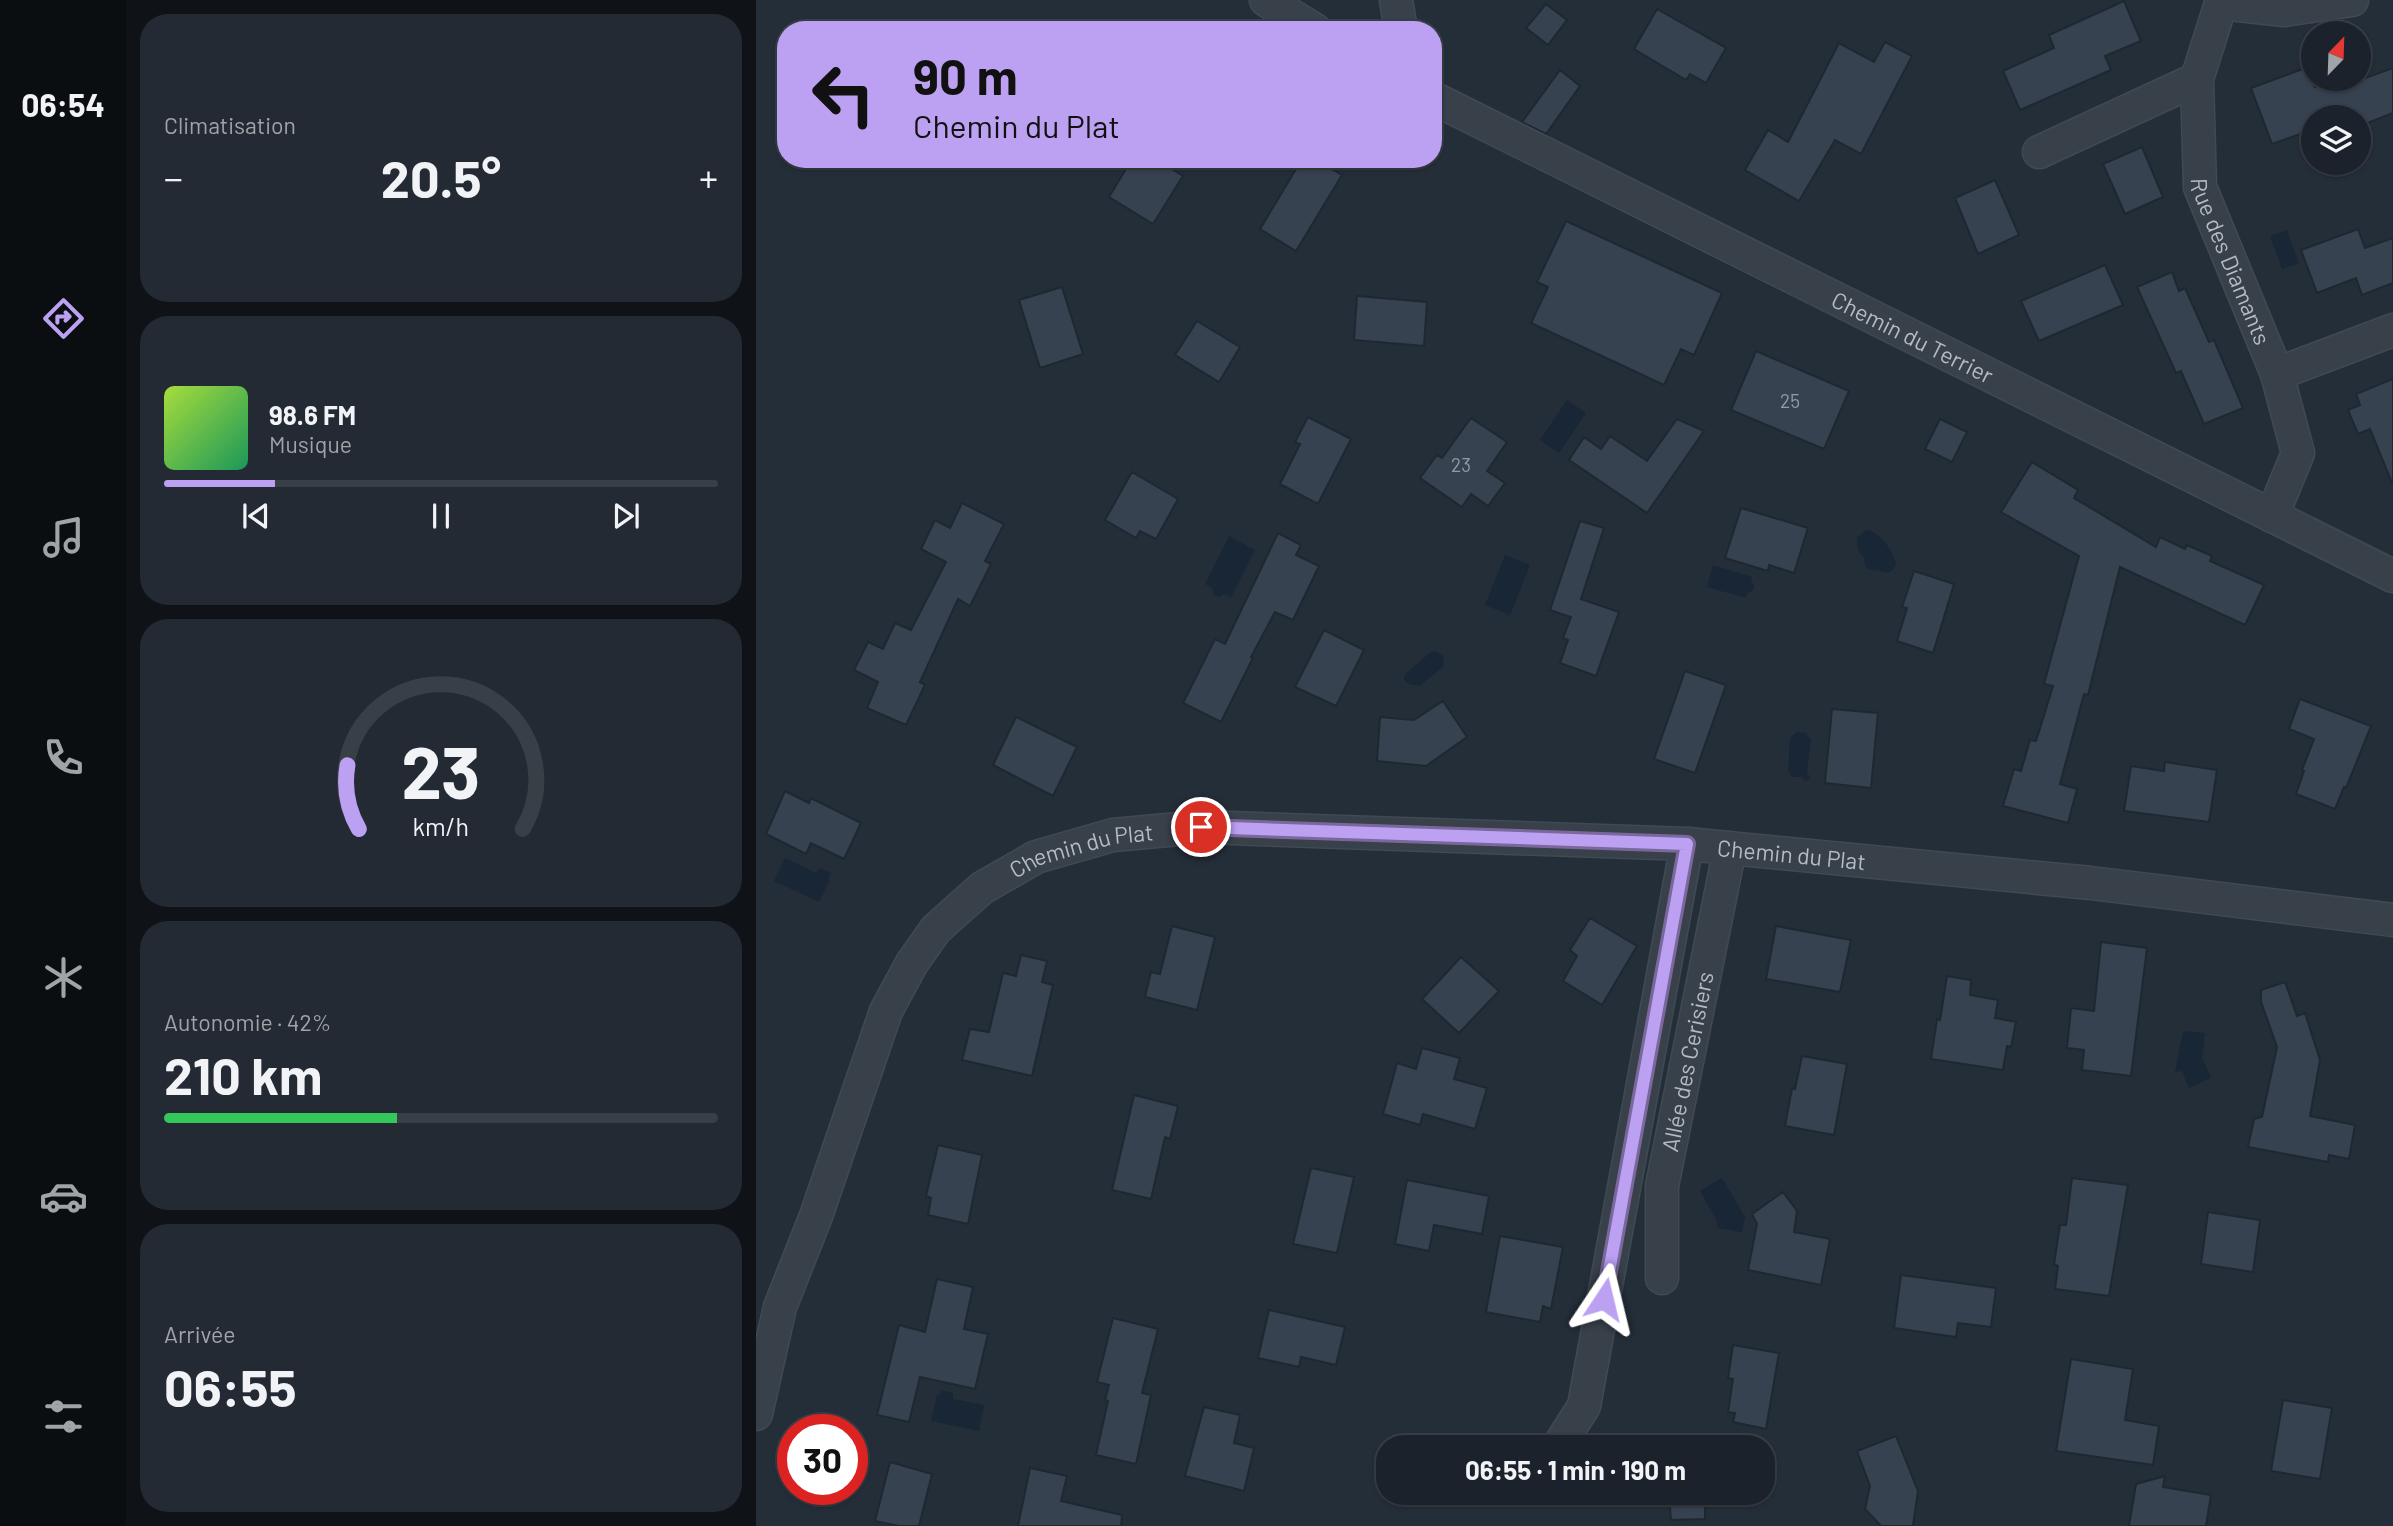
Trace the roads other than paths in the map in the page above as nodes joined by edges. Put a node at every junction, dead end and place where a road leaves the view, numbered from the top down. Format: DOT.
graph roads {
  1 [pos="1266,0"];
  2 [pos="1396,0"];
  3 [pos="2352,0"];
  4 [pos="2221,2"];
  5 [pos="1300,21"];
  6 [pos="1400,21"];
  7 [pos="2197,79"];
  8 [pos="1442,102"];
  9 [pos="2039,152"];
  10 [pos="2393,330"];
  11 [pos="2277,374"];
  12 [pos="2272,516"];
  13 [pos="2393,576"];
  14 [pos="1687,844"];
  15 [pos="1730,848"];
  16 [pos="2393,920"];
  17 [pos="1662,1278"];
  18 [pos="756,1414"];
  19 [pos="1566,1435"];
  1 -- 5 [label="street"];
  2 -- 6 [label="street"];
  3 -- 4 [label="street"];
  4 -- 7 [label="street, Rue des Diamants"];
  7 -- 9 [label="street"];
  7 -- 11 [label="street, Rue des Diamants"];
  8 -- 12 [label="street, Chemin du Terrier"];
  10 -- 11 [label="street"];
  11 -- 12 [label="street, Rue des Diamants"];
  12 -- 13 [label="street, Chemin du Terrier"];
  14 -- 15 [label="street, Chemin du Plat"];
  14 -- 18 [label="street, Chemin du Plat"];
  14 -- 19 [label="street"];
  15 -- 16 [label="street, Chemin du Plat"];
  15 -- 17 [label="street, Allée des Cerisiers"];
}
